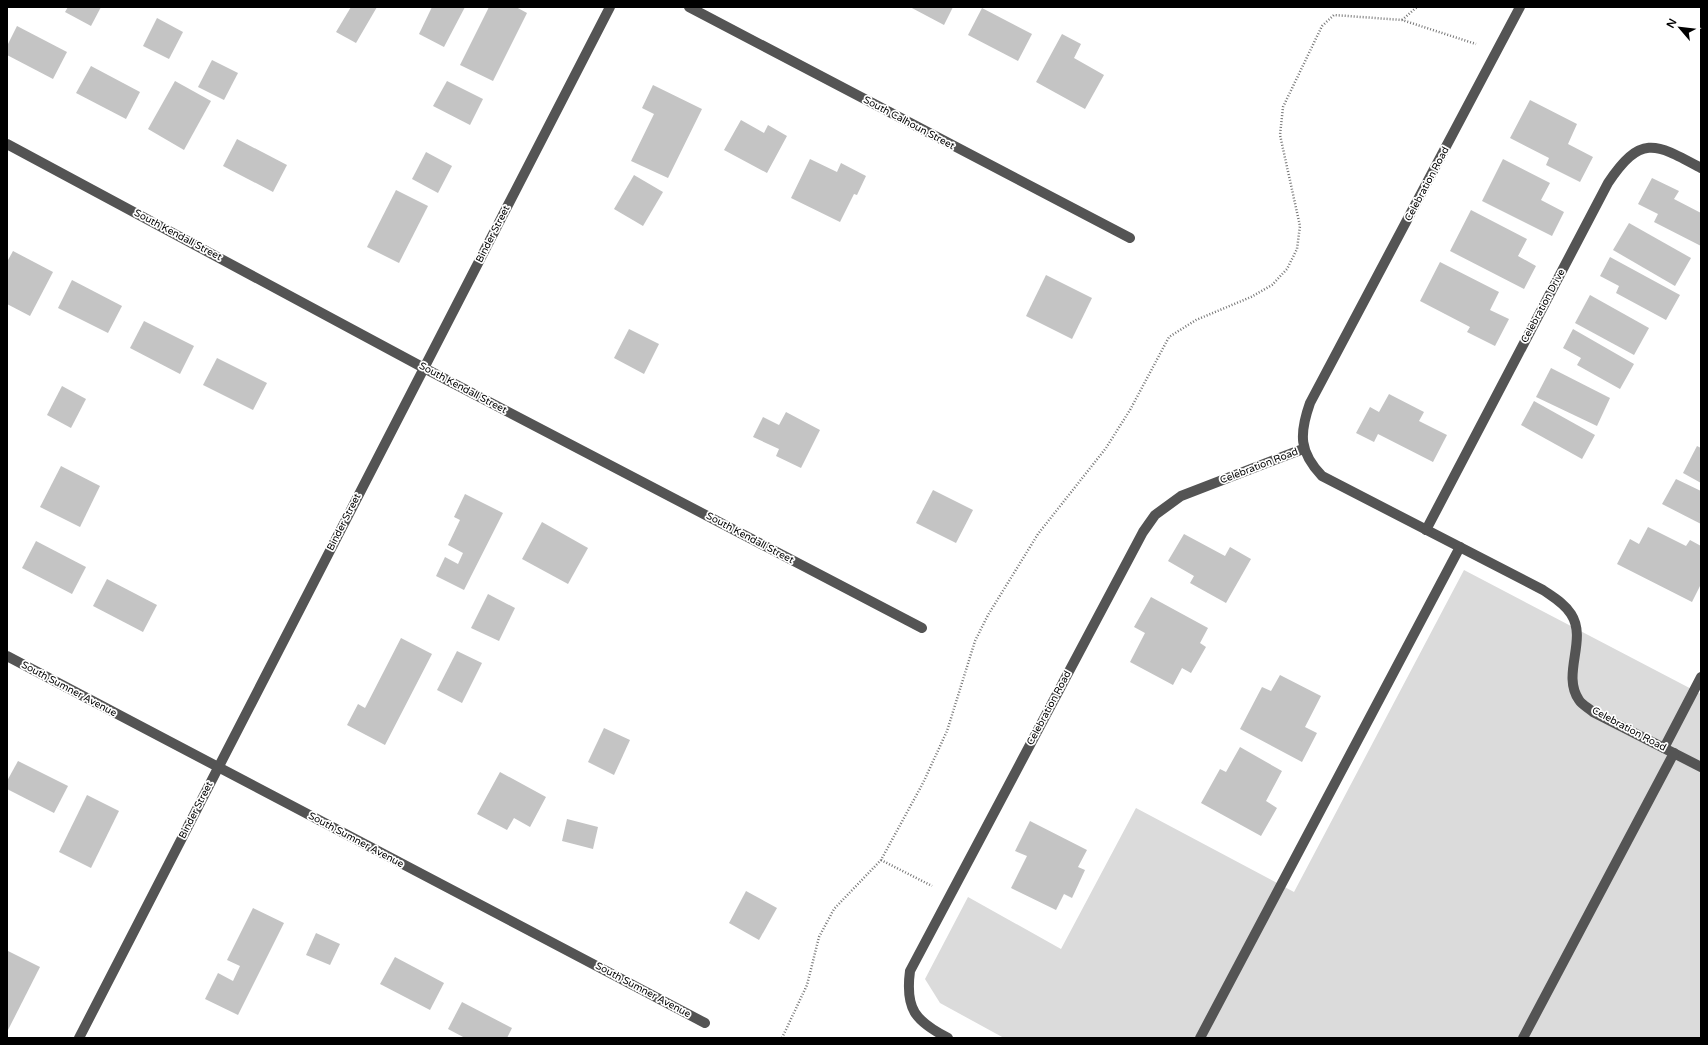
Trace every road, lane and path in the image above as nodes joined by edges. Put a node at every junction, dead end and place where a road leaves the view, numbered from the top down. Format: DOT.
graph roads {
  1 [pos="610,7"];
  2 [pos="689,7"];
  3 [pos="1417,7"];
  4 [pos="1520,7"];
  5 [pos="1402,20"];
  6 [pos="1497,51"];
  7 [pos="7,144"];
  8 [pos="1701,168"];
  9 [pos="1130,238"];
  10 [pos="424,368"];
  11 [pos="1304,450"];
  12 [pos="1426,530"];
  13 [pos="1460,547"];
  14 [pos="922,628"];
  15 [pos="7,656"];
  16 [pos="1701,677"];
  17 [pos="1664,748"];
  18 [pos="1674,753"];
  19 [pos="1701,767"];
  20 [pos="218,768"];
  21 [pos="881,860"];
  22 [pos="949,895"];
  23 [pos="705,1023"];
  24 [pos="79,1038"];
  25 [pos="782,1038"];
  26 [pos="948,1038"];
  27 [pos="1200,1038"];
  28 [pos="1523,1038"];
  1 -- 10 [label="street, Binder Street"];
  2 -- 9 [label="street, South Calhoun Street"];
  3 -- 5 [label="path"];
  4 -- 6 [label="street, Celebration Road"];
  5 -- 6 [label="path"];
  5 -- 21 [label="path"];
  6 -- 11 [label="street, Celebration Road"];
  7 -- 10 [label="street, South Kendall Street"];
  8 -- 12 [label="street, Celebration Drive"];
  10 -- 14 [label="street, South Kendall Street"];
  10 -- 20 [label="street, Binder Street"];
  11 -- 12 [label="street, Celebration Road"];
  11 -- 22 [label="street, Celebration Road"];
  12 -- 13 [label="street, Celebration Road"];
  13 -- 17 [label="street, Celebration Road"];
  13 -- 27 [label="street"];
  15 -- 20 [label="street, South Sumner Avenue"];
  16 -- 17 [label="street"];
  17 -- 18 [label="street, Celebration Road"];
  18 -- 19 [label="street, Celebration Road"];
  18 -- 28 [label="street"];
  20 -- 23 [label="street, South Sumner Avenue"];
  20 -- 24 [label="street, Binder Street"];
  21 -- 22 [label="path"];
  21 -- 25 [label="path"];
  22 -- 26 [label="street, Celebration Road"];
}
